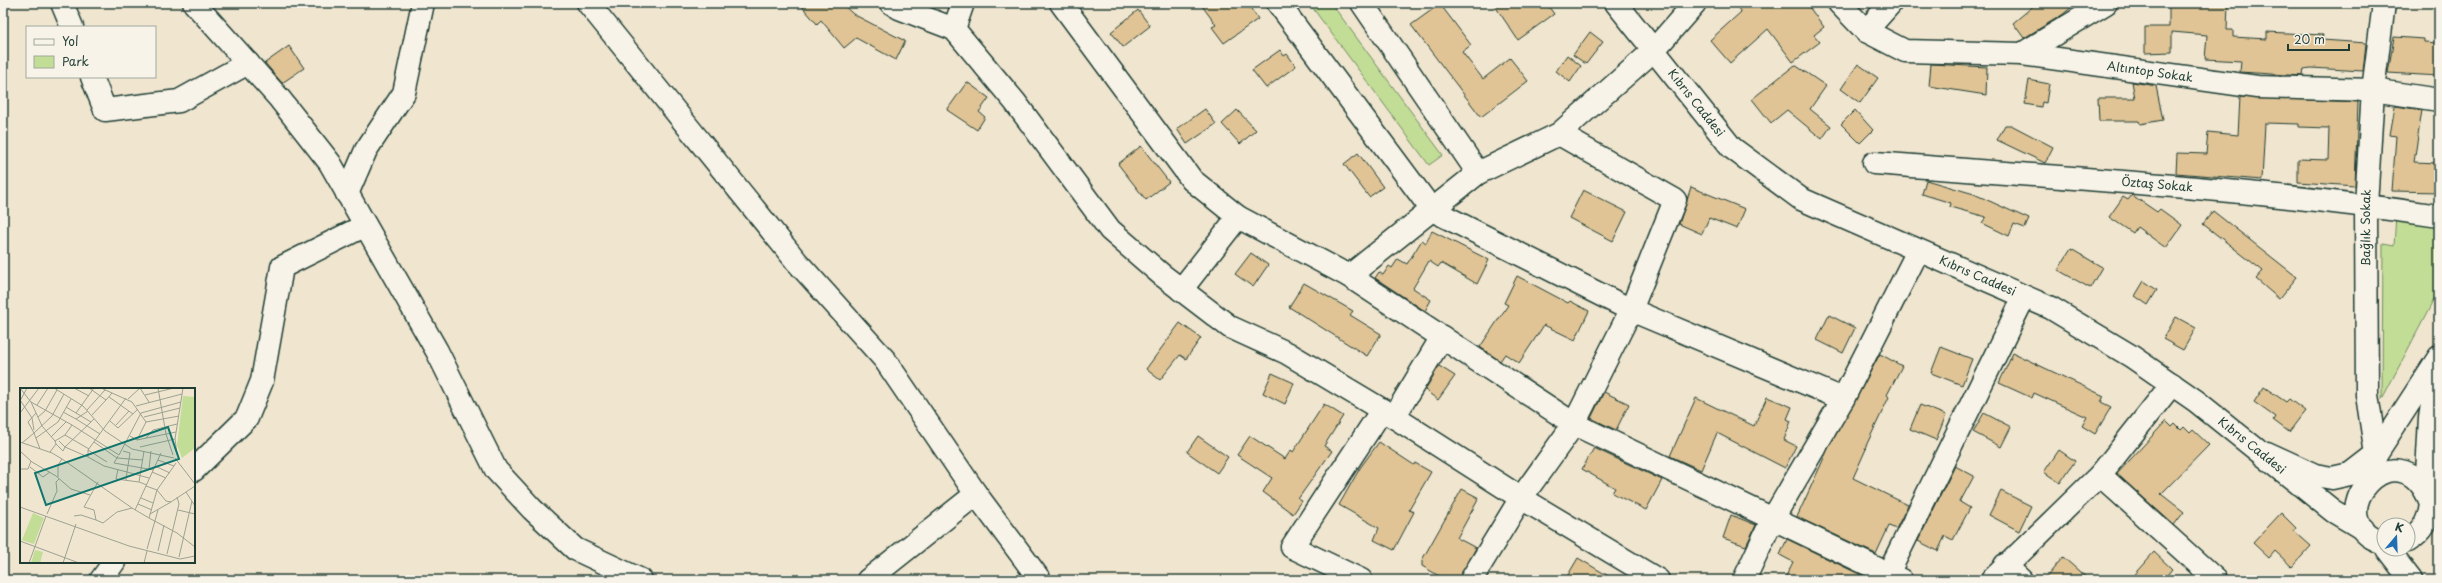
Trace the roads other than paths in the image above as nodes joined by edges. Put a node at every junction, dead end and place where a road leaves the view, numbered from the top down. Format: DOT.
graph roads {
  1 [pos="62,3"];
  2 [pos="194,3"];
  3 [pos="423,3"];
  4 [pos="588,3"];
  5 [pos="891,3"];
  6 [pos="963,3"];
  7 [pos="1061,3"];
  8 [pos="1278,3"];
  9 [pos="1362,3"];
  10 [pos="1616,3"];
  11 [pos="1695,3"];
  12 [pos="1840,3"];
  13 [pos="1891,3"];
  14 [pos="2106,3"];
  15 [pos="2384,3"];
  16 [pos="72,26"];
  17 [pos="954,29"];
  18 [pos="1866,31"];
  19 [pos="1653,51"];
  20 [pos="2022,54"];
  21 [pos="248,63"];
  22 [pos="92,78"];
  23 [pos="2373,90"];
  24 [pos="2439,100"];
  25 [pos="1559,134"];
  26 [pos="1874,163"];
  27 [pos="1478,173"];
  28 [pos="347,194"];
  29 [pos="2366,205"];
  30 [pos="1432,210"];
  31 [pos="2439,216"];
  32 [pos="1238,217"];
  33 [pos="364,226"];
  34 [pos="1918,251"];
  35 [pos="1349,276"];
  36 [pos="1182,290"];
  37 [pos="2024,297"];
  38 [pos="1631,310"];
  39 [pos="1442,337"];
  40 [pos="2439,358"];
  41 [pos="2172,384"];
  42 [pos="1843,399"];
  43 [pos="1388,414"];
  44 [pos="1574,424"];
  45 [pos="2256,448"];
  46 [pos="2376,454"];
  47 [pos="195,469"];
  48 [pos="2100,475"];
  49 [pos="2365,483"];
  50 [pos="976,494"];
  51 [pos="1521,498"];
  52 [pos="2429,498"];
  53 [pos="1772,520"];
  54 [pos="2363,529"];
  55 [pos="2439,534"];
  56 [pos="2416,537"];
  57 [pos="2376,540"];
  58 [pos="2393,557"];
  59 [pos="113,563"];
  60 [pos="1998,573"];
  61 [pos="1894,577"];
  62 [pos="101,580"];
  63 [pos="641,580"];
  64 [pos="868,580"];
  65 [pos="1040,580"];
  66 [pos="1361,580"];
  67 [pos="1471,580"];
  68 [pos="1658,580"];
  69 [pos="1744,580"];
  70 [pos="2021,580"];
  71 [pos="2216,580"];
  72 [pos="2411,580"];
  1 -- 16 [label="street"];
  2 -- 21 [label="street"];
  3 -- 28 [label="street"];
  4 -- 50 [label="street"];
  5 -- 17 [label="street"];
  6 -- 17 [label="street"];
  7 -- 32 [label="street"];
  8 -- 30 [label="street"];
  9 -- 27 [label="street"];
  10 -- 19 [label="street, Kıbrıs Caddesi"];
  11 -- 19 [label="street"];
  12 -- 18 [label="street, Altıntop Sokak"];
  13 -- 18 [label="street"];
  14 -- 20 [label="street"];
  15 -- 23 [label="street, Bağlık Sokak"];
  17 -- 36 [label="street"];
  18 -- 20 [label="street, Altıntop Sokak"];
  19 -- 25 [label="street"];
  19 -- 34 [label="street, Kıbrıs Caddesi"];
  20 -- 23 [label="street, Altıntop Sokak"];
  21 -- 22 [label="street"];
  21 -- 28 [label="street"];
  23 -- 24 [label="street, Altıntop Sokak"];
  23 -- 29 [label="street, Bağlık Sokak"];
  25 -- 27 [label="street"];
  25 -- 38 [label="street"];
  26 -- 29 [label="street, Öztaş Sokak"];
  27 -- 30 [label="street"];
  28 -- 33 [label="street"];
  29 -- 31 [label="street, Öztaş Sokak"];
  29 -- 46 [label="street, Bağlık Sokak"];
  30 -- 35 [label="street"];
  30 -- 38 [label="street"];
  32 -- 35 [label="street"];
  32 -- 36 [label="street"];
  33 -- 47 [label="street"];
  33 -- 63 [label="street"];
  34 -- 37 [label="street, Kıbrıs Caddesi"];
  34 -- 42 [label="street"];
  35 -- 39 [label="street"];
  36 -- 43 [label="street"];
  37 -- 41 [label="street, Kıbrıs Caddesi"];
  37 -- 61 [label="street"];
  38 -- 42 [label="street"];
  38 -- 44 [label="street"];
  39 -- 43 [label="street"];
  39 -- 44 [label="street"];
  40 -- 46 [label="street"];
  40 -- 52 [label="street"];
  41 -- 45 [label="street, Kıbrıs Caddesi"];
  41 -- 48 [label="street"];
  42 -- 53 [label="street"];
  43 -- 51 [label="street"];
  43 -- 66 [label="street"];
  44 -- 51 [label="street"];
  44 -- 53 [label="street"];
  45 -- 46 [label="street"];
  45 -- 54 [label="street, Kıbrıs Caddesi"];
  46 -- 49 [label="street"];
  48 -- 60 [label="street"];
  48 -- 71 [label="street"];
  49 -- 52 [label="street"];
  49 -- 54 [label="street"];
  50 -- 64 [label="street"];
  50 -- 65 [label="street"];
  51 -- 67 [label="street"];
  51 -- 68 [label="street"];
  52 -- 55 [label="street"];
  52 -- 56 [label="street"];
  53 -- 61 [label="street"];
  53 -- 69 [label="street"];
  54 -- 57 [label="street, Kıbrıs Caddesi"];
  58 -- 72 [label="street, Kıbrıs Caddesi"];
  59 -- 62 [label="street"];
  60 -- 70 [label="street"];
}
